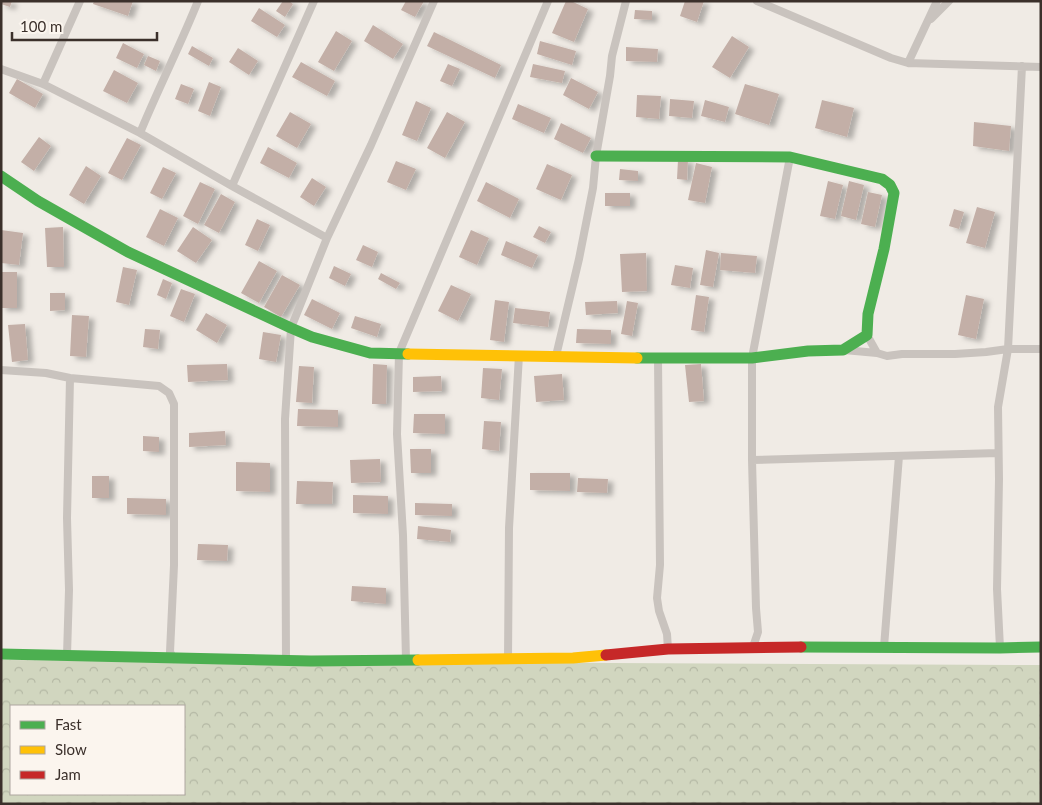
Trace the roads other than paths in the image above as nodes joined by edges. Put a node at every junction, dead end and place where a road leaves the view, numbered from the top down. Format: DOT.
graph roads {
  1 [pos="80,1"];
  2 [pos="198,1"];
  3 [pos="314,1"];
  4 [pos="434,1"];
  5 [pos="548,1"];
  6 [pos="626,1"];
  7 [pos="758,1"];
  8 [pos="937,1"];
  9 [pos="949,1"];
  10 [pos="926,24"];
  11 [pos="908,63"];
  12 [pos="1022,66"];
  13 [pos="1041,67"];
  14 [pos="1,69"];
  15 [pos="43,84"];
  16 [pos="140,133"];
  17 [pos="596,156"];
  18 [pos="790,157"];
  19 [pos="1,176"];
  20 [pos="232,186"];
  21 [pos="327,238"];
  22 [pos="291,328"];
  23 [pos="867,334"];
  24 [pos="1008,349"];
  25 [pos="1041,349"];
  26 [pos="843,350"];
  27 [pos="399,353"];
  28 [pos="877,353"];
  29 [pos="519,355"];
  30 [pos="556,356"];
  31 [pos="658,358"];
  32 [pos="752,358"];
  33 [pos="1,370"];
  34 [pos="70,378"];
  35 [pos="998,453"];
  36 [pos="899,456"];
  37 [pos="752,460"];
  38 [pos="753,647"];
  39 [pos="884,647"];
  40 [pos="1041,647"];
  41 [pos="668,648"];
  42 [pos="1000,648"];
  43 [pos="1,654"];
  44 [pos="67,655"];
  45 [pos="174,659"];
  46 [pos="508,659"];
  47 [pos="286,660"];
  48 [pos="406,660"];
  1 -- 15 [label="street"];
  2 -- 16 [label="street"];
  3 -- 20 [label="street"];
  4 -- 21 [label="street"];
  5 -- 27 [label="street"];
  6 -- 17 [label="street"];
  7 -- 11 [label="street"];
  8 -- 10 [label="street"];
  9 -- 10 [label="street"];
  10 -- 11 [label="street"];
  11 -- 12 [label="street"];
  12 -- 13 [label="street"];
  12 -- 24 [label="street"];
  14 -- 15 [label="street"];
  15 -- 16 [label="street"];
  16 -- 20 [label="street"];
  17 -- 18 [label="street"];
  17 -- 30 [label="street"];
  18 -- 23 [label="street"];
  18 -- 32 [label="street"];
  19 -- 22 [label="street"];
  20 -- 21 [label="street"];
  21 -- 22 [label="street"];
  22 -- 27 [label="street"];
  22 -- 47 [label="street"];
  23 -- 26 [label="street"];
  23 -- 28 [label="street"];
  24 -- 25 [label="street"];
  24 -- 28 [label="street"];
  24 -- 35 [label="street"];
  26 -- 28 [label="street"];
  26 -- 32 [label="street"];
  27 -- 29 [label="street"];
  27 -- 48 [label="street"];
  29 -- 30 [label="street"];
  29 -- 46 [label="street"];
  30 -- 31 [label="street"];
  31 -- 32 [label="street"];
  31 -- 41 [label="street"];
  32 -- 37 [label="street"];
  33 -- 34 [label="street"];
  34 -- 44 [label="street"];
  34 -- 45 [label="street"];
  35 -- 36 [label="street"];
  35 -- 42 [label="street"];
  36 -- 37 [label="street"];
  36 -- 39 [label="street"];
  37 -- 38 [label="street"];
  38 -- 39 [label="street"];
  38 -- 41 [label="street"];
  39 -- 42 [label="street"];
  40 -- 42 [label="street"];
  41 -- 46 [label="street"];
  43 -- 44 [label="street"];
  44 -- 45 [label="street"];
  45 -- 47 [label="street"];
  46 -- 48 [label="street"];
  47 -- 48 [label="street"];
}
